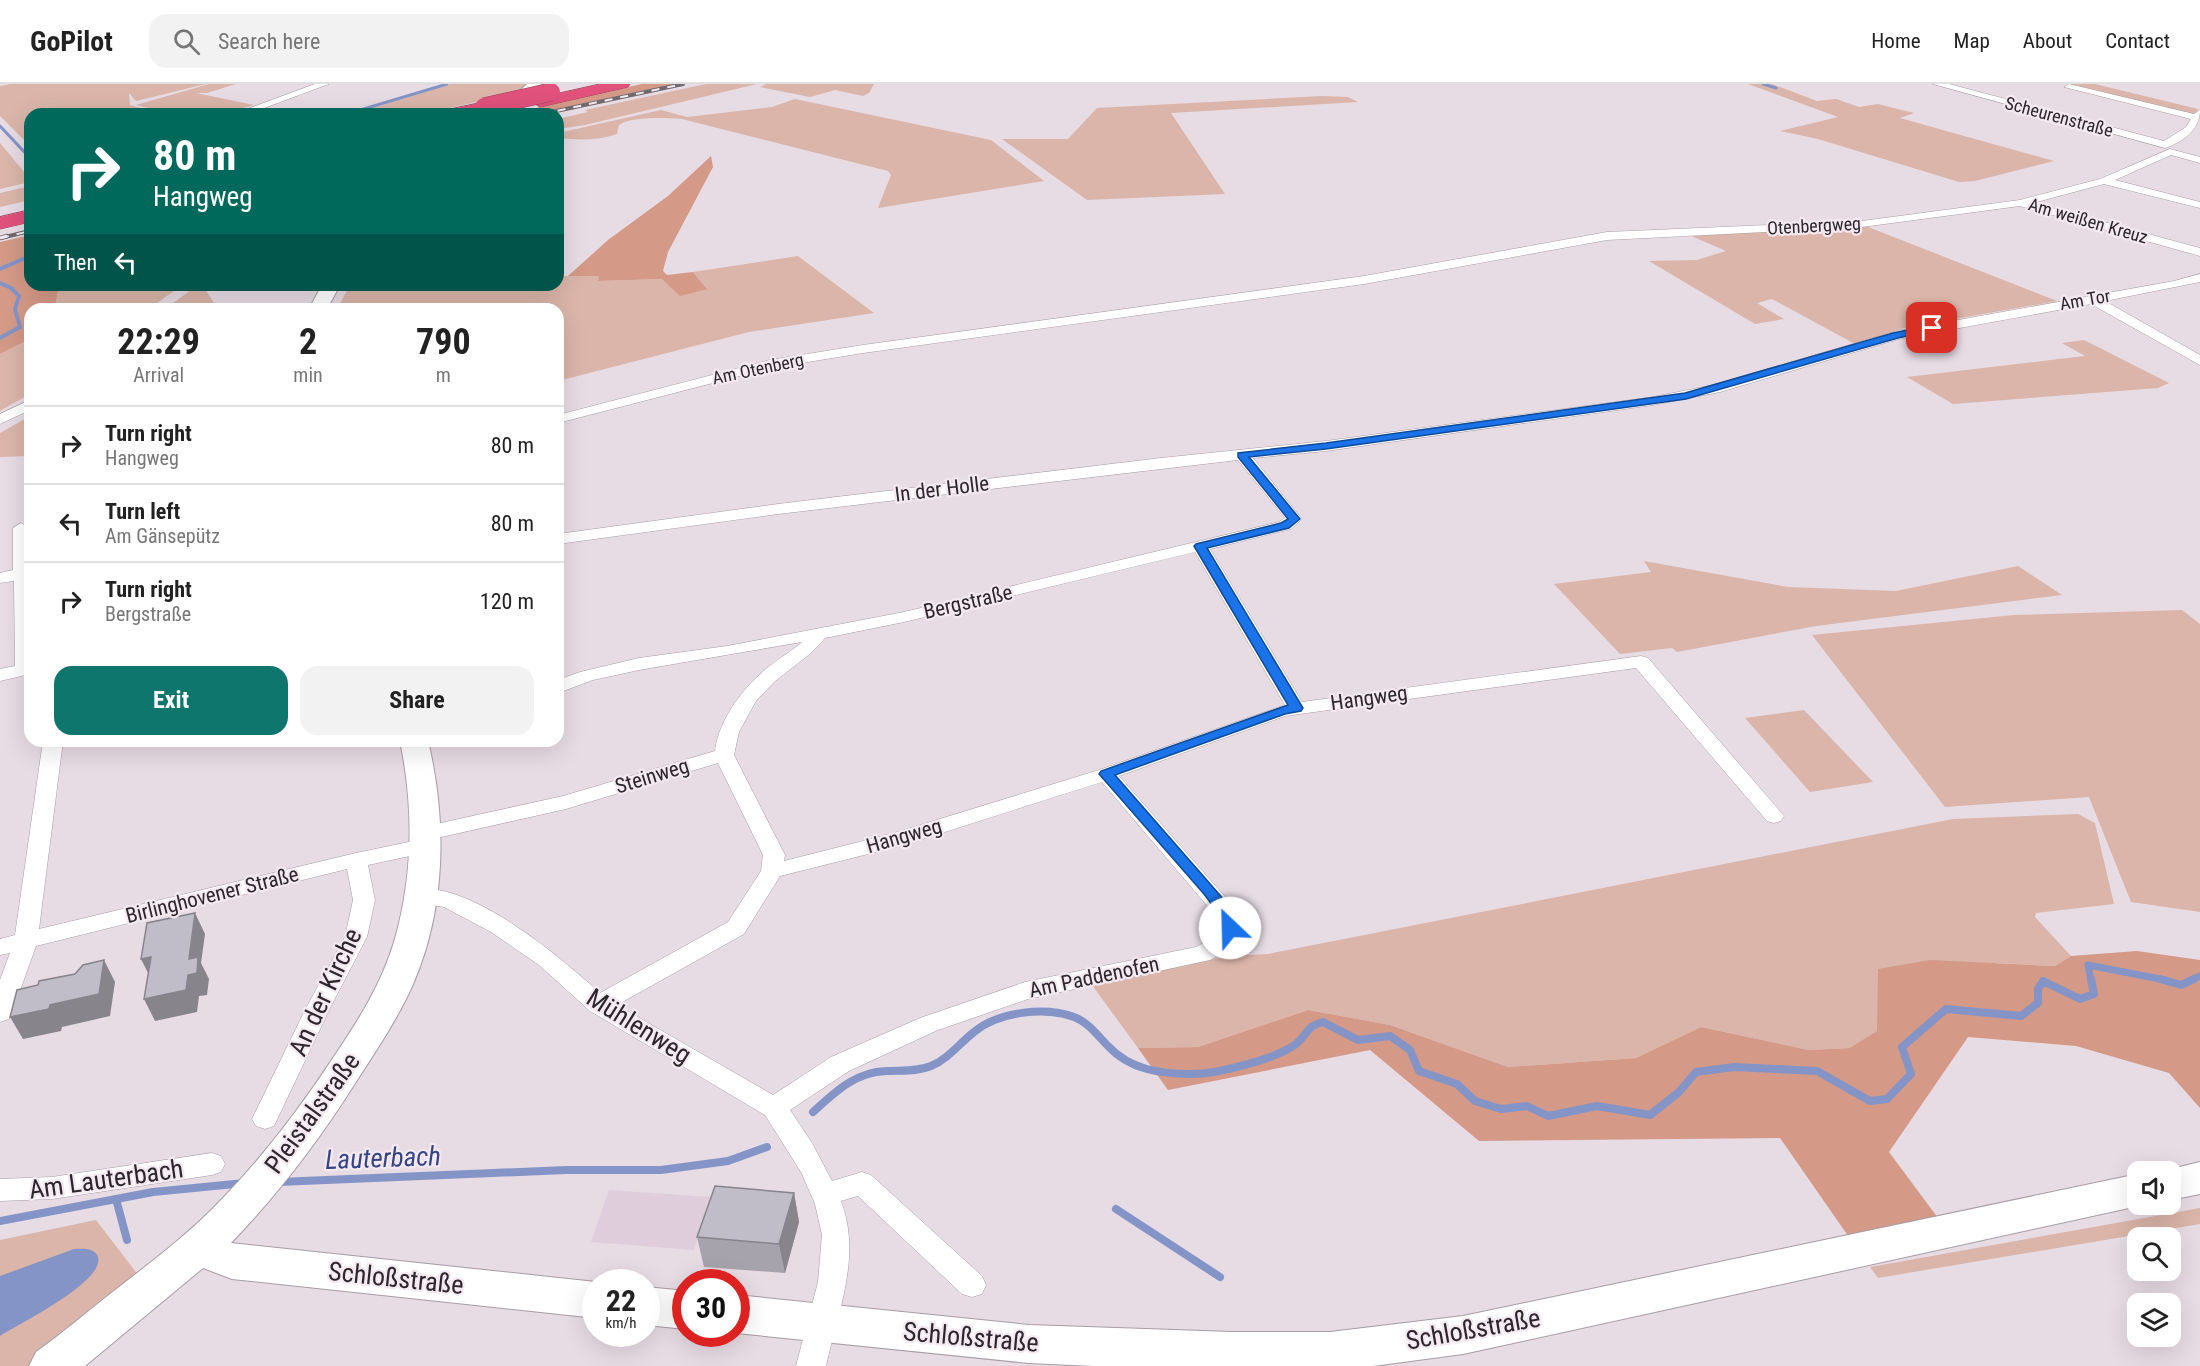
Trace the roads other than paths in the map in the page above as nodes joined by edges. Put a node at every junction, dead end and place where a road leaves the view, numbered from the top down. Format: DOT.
graph roads {
  1 [pos="324,84"];
  2 [pos="535,84"];
  3 [pos="589,84"];
  4 [pos="622,84"];
  5 [pos="1938,84"];
  6 [pos="1955,86"];
  7 [pos="2069,87"];
  8 [pos="545,97"];
  9 [pos="256,108"];
  10 [pos="499,108"];
  11 [pos="509,108"];
  12 [pos="2199,116"];
  13 [pos="2168,149"];
  14 [pos="2200,160"];
  15 [pos="2104,181"];
  16 [pos="2020,204"];
  17 [pos="2200,205"];
  18 [pos="24,208"];
  19 [pos="0,214"];
  20 [pos="24,217"];
  21 [pos="0,223"];
  22 [pos="2200,252"];
  23 [pos="2200,278"];
  24 [pos="2092,299"];
  25 [pos="962,336"];
  26 [pos="2200,361"];
  27 [pos="24,407"];
  28 [pos="564,417"];
  29 [pos="0,420"];
  30 [pos="1326,446"];
  31 [pos="1242,455"];
  32 [pos="21,528"];
  33 [pos="564,538"];
  34 [pos="1200,546"];
  35 [pos="24,561"];
  36 [pos="0,578"];
  37 [pos="818,634"];
  38 [pos="24,670"];
  39 [pos="0,675"];
  40 [pos="564,685"];
  41 [pos="1296,708"];
  42 [pos="53,747"];
  43 [pos="416,747"];
  44 [pos="724,755"];
  45 [pos="1106,774"];
  46 [pos="1774,816"];
  47 [pos="426,840"];
  48 [pos="356,860"];
  49 [pos="772,871"];
  50 [pos="419,896"];
  51 [pos="26,941"];
  52 [pos="0,947"];
  53 [pos="598,1005"];
  54 [pos="0,1013"];
  55 [pos="774,1108"];
  56 [pos="265,1119"];
  57 [pos="212,1164"];
  58 [pos="2200,1178"];
  59 [pos="2181,1182"];
  60 [pos="0,1190"];
  61 [pos="2127,1192"];
  62 [pos="825,1195"];
  63 [pos="198,1248"];
  64 [pos="972,1285"];
  65 [pos="582,1298"];
  66 [pos="750,1315"];
  67 [pos="822,1323"];
  68 [pos="51,1366"];
  69 [pos="811,1366"];
  1 -- 9 [label="street"];
  2 -- 11 [label="main road"];
  3 -- 8 [label="highway"];
  4 -- 8 [label="highway"];
  5 -- 6 [label="street, Scheurenstraße"];
  6 -- 13 [label="street, Scheurenstraße"];
  7 -- 12 [label="street"];
  8 -- 10 [label="highway"];
  12 -- 13 [label="street, Am weißen Kreuz"];
  13 -- 14 [label="street, Scheurenstraße"];
  13 -- 15 [label="street, Am weißen Kreuz"];
  15 -- 16 [label="street, Am weißen Kreuz"];
  15 -- 17 [label="street"];
  16 -- 22 [label="street, Am weißen Kreuz"];
  16 -- 25 [label="street, Otenbergweg"];
  18 -- 19 [label="highway"];
  20 -- 21 [label="highway"];
  23 -- 24 [label="street, Am Tor"];
  24 -- 26 [label="street"];
  24 -- 30 [label="street, Am Tor"];
  25 -- 28 [label="street, Am Otenberg"];
  27 -- 29 [label="street"];
  30 -- 31 [label="street, In der Holle"];
  31 -- 33 [label="street, In der Holle"];
  31 -- 34 [label="street, Bergstraße"];
  32 -- 35 [label="street"];
  34 -- 37 [label="street, Bergstraße"];
  34 -- 41 [label="street"];
  35 -- 36 [label="street"];
  37 -- 40 [label="street, Bergstraße"];
  37 -- 44 [label="street"];
  38 -- 39 [label="street"];
  41 -- 45 [label="street, Hangweg"];
  41 -- 46 [label="street, Hangweg"];
  42 -- 51 [label="street"];
  43 -- 47 [label="main road, Pleistalstraße"];
  44 -- 47 [label="street, Steinweg"];
  44 -- 49 [label="street"];
  45 -- 49 [label="street, Hangweg"];
  45 -- 55 [label="street, Am Paddenofen"];
  47 -- 48 [label="street, Birlinghovener Straße"];
  47 -- 50 [label="main road, Pleistalstraße"];
  48 -- 51 [label="street, Birlinghovener Straße"];
  48 -- 56 [label="street, An der Kirche"];
  49 -- 53 [label="street"];
  50 -- 53 [label="street, Mühlenweg"];
  50 -- 63 [label="main road, Pleistalstraße"];
  51 -- 52 [label="street, Birlinghovener Straße"];
  51 -- 54 [label="street"];
  53 -- 55 [label="street, Mühlenweg"];
  55 -- 62 [label="street, Mühlenweg"];
  57 -- 60 [label="street, Am Lauterbach"];
  58 -- 59 [label="main road"];
  61 -- 67 [label="main road, Schloßstraße"];
  62 -- 64 [label="street"];
  62 -- 67 [label="street, Mühlenweg"];
  63 -- 65 [label="main road, Schloßstraße"];
  63 -- 68 [label="main road, Pleistalstraße"];
  66 -- 67 [label="main road, Schloßstraße"];
  67 -- 69 [label="street"];
}
